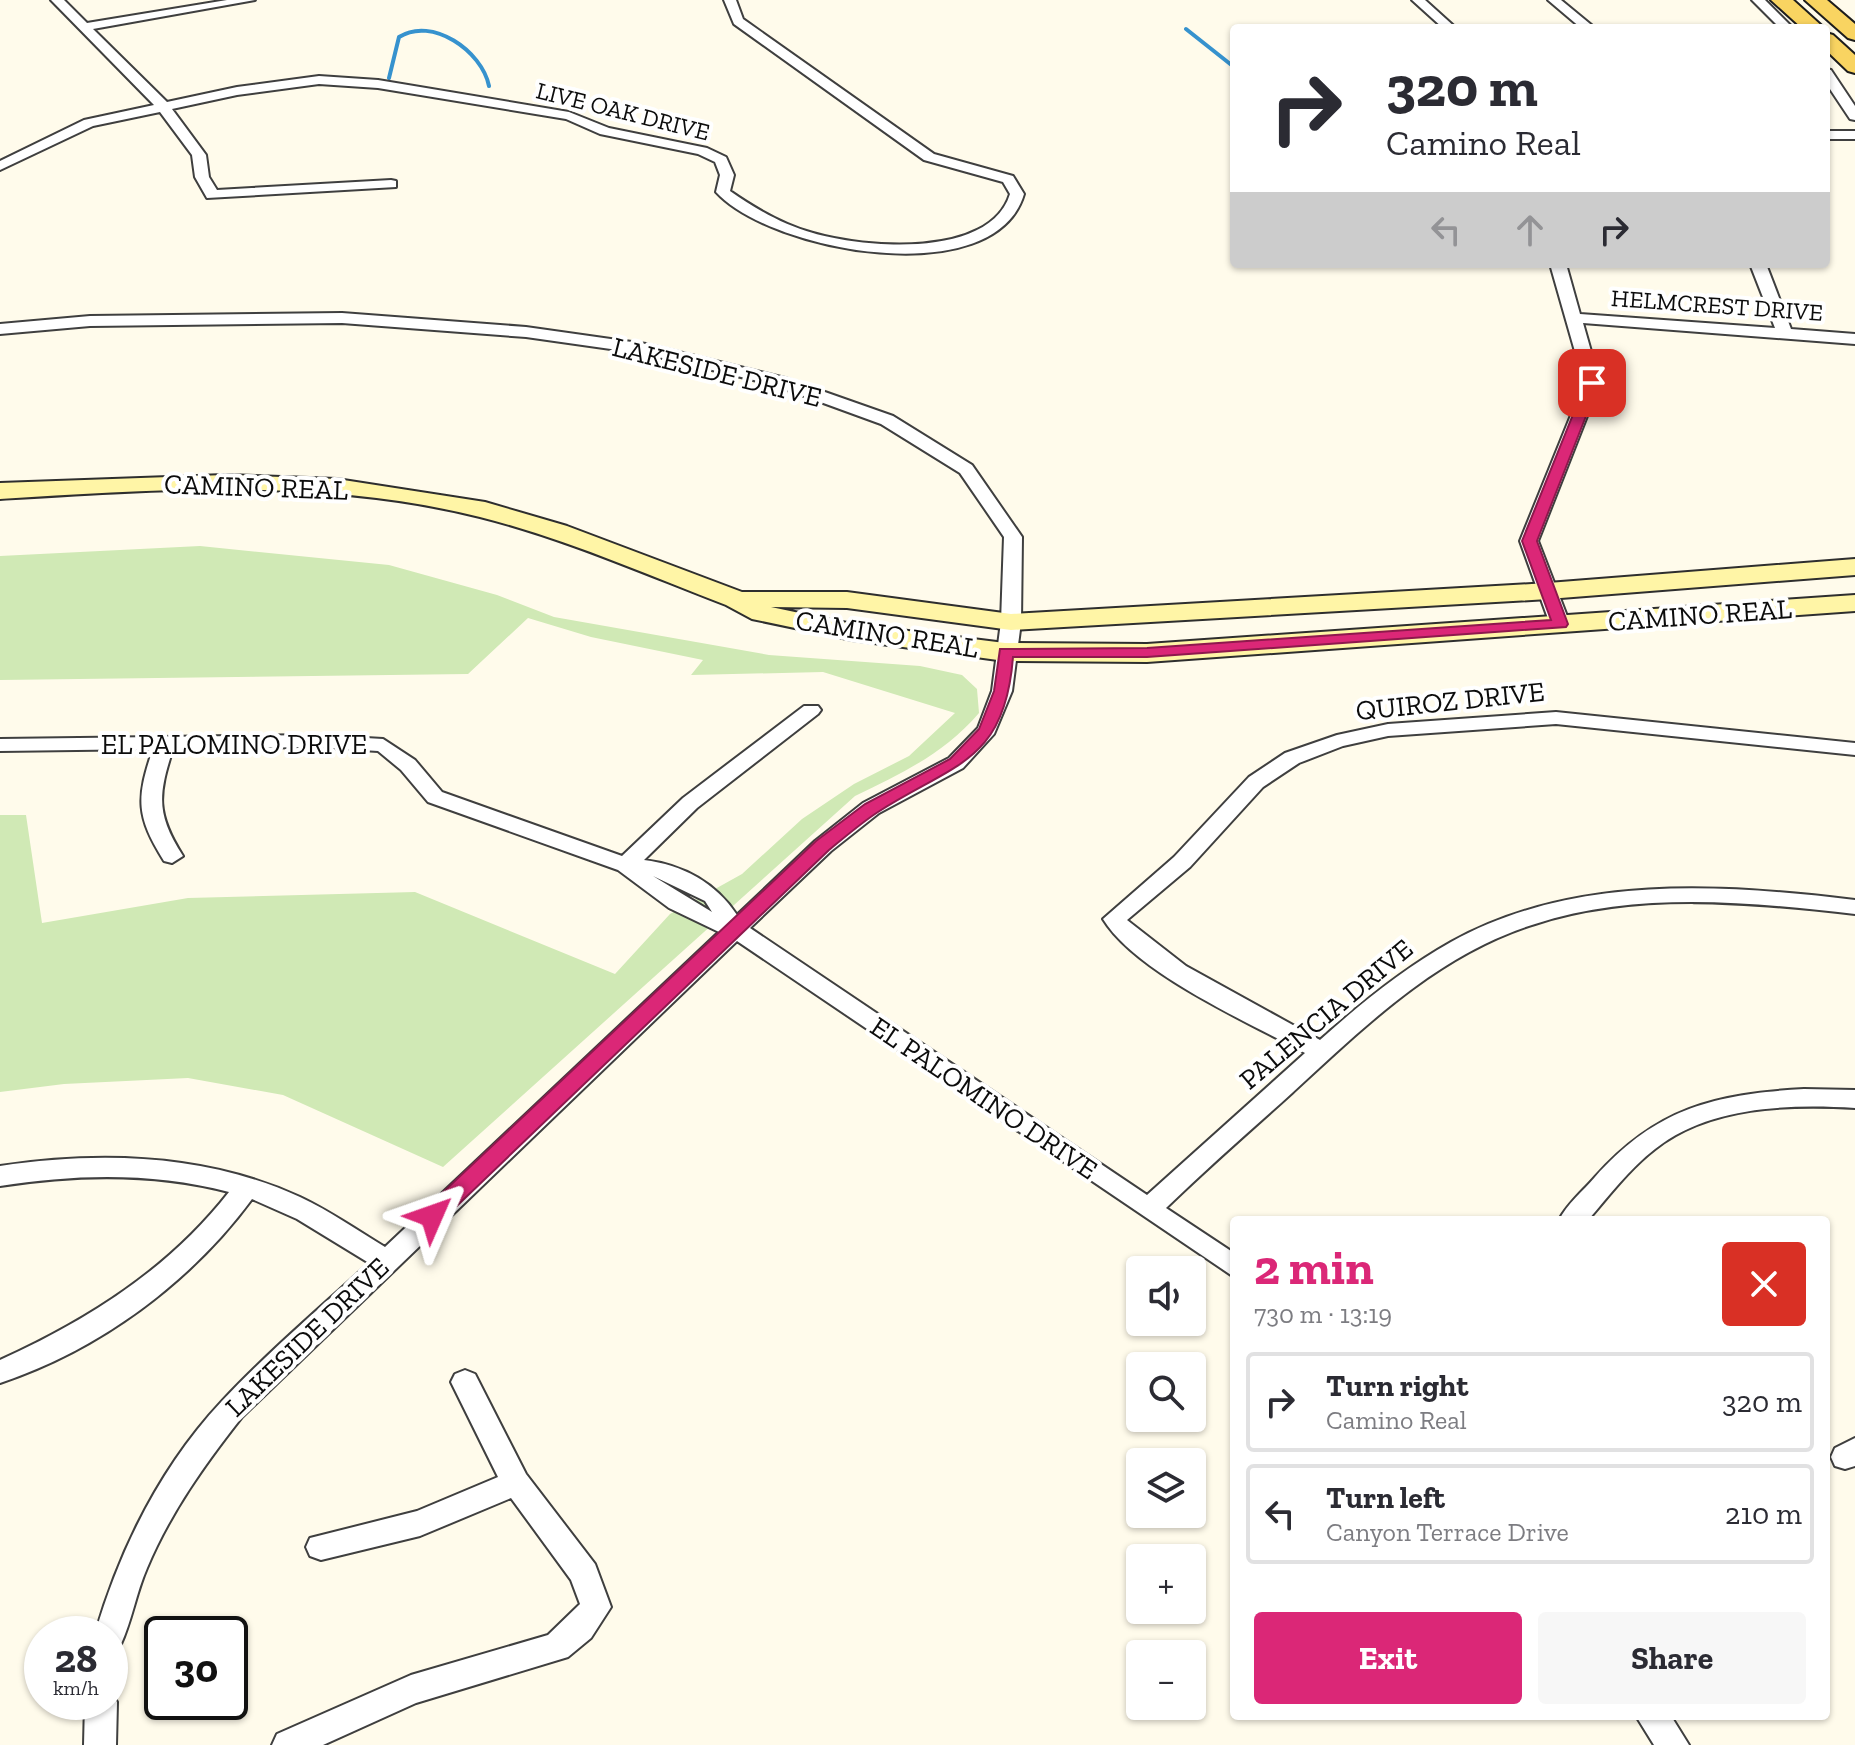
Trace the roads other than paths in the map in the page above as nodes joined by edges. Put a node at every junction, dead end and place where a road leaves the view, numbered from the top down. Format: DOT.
graph roads {
  1 [pos="57,0"];
  2 [pos="249,0"];
  3 [pos="730,0"];
  4 [pos="1418,0"];
  5 [pos="1554,0"];
  6 [pos="1758,0"];
  7 [pos="1781,0"];
  8 [pos="1815,0"];
  9 [pos="1445,24"];
  10 [pos="1584,24"];
  11 [pos="1783,24"];
  12 [pos="1809,24"];
  13 [pos="82,27"];
  14 [pos="1855,34"];
  15 [pos="1830,43"];
  16 [pos="1855,67"];
  17 [pos="1830,79"];
  18 [pos="162,105"];
  19 [pos="1855,116"];
  20 [pos="1830,135"];
  21 [pos="1855,135"];
  22 [pos="0,166"];
  23 [pos="391,184"];
  24 [pos="1559,268"];
  25 [pos="1760,268"];
  26 [pos="1576,318"];
  27 [pos="0,329"];
  28 [pos="1785,334"];
  29 [pos="1855,339"];
  30 [pos="0,491"];
  31 [pos="1855,567"];
  32 [pos="1548,591"];
  33 [pos="736,599"];
  34 [pos="1855,603"];
  35 [pos="1011,622"];
  36 [pos="1560,624"];
  37 [pos="1005,652"];
  38 [pos="811,710"];
  39 [pos="165,743"];
  40 [pos="0,745"];
  41 [pos="1855,749"];
  42 [pos="172,856"];
  43 [pos="626,865"];
  44 [pos="681,879"];
  45 [pos="663,895"];
  46 [pos="1855,907"];
  47 [pos="735,929"];
  48 [pos="1322,1052"];
  49 [pos="1855,1099"];
  50 [pos="0,1176"];
  51 [pos="247,1187"];
  52 [pos="1148,1209"];
  53 [pos="1576,1216"];
  54 [pos="386,1260"];
  55 [pos="1230,1264"];
  56 [pos="0,1372"];
  57 [pos="465,1382"];
  58 [pos="516,1483"];
  59 [pos="321,1547"];
  60 [pos="115,1616"];
  61 [pos="101,1720"];
  62 [pos="1655,1720"];
  63 [pos="100,1745"];
  64 [pos="288,1745"];
  65 [pos="1673,1745"];
  1 -- 13 [label="street"];
  2 -- 13 [label="street"];
  3 -- 18 [label="street, LIVE OAK DRIVE"];
  4 -- 9 [label="street"];
  5 -- 10 [label="street"];
  6 -- 11 [label="street"];
  7 -- 12 [label="main road"];
  8 -- 14 [label="main road"];
  13 -- 18 [label="street"];
  15 -- 16 [label="main road"];
  17 -- 19 [label="street"];
  18 -- 22 [label="street, LIVE OAK DRIVE"];
  18 -- 23 [label="street"];
  20 -- 21 [label="street"];
  24 -- 26 [label="street"];
  25 -- 28 [label="street"];
  26 -- 28 [label="street, HELMCREST DRIVE"];
  26 -- 32 [label="street"];
  27 -- 35 [label="street, LAKESIDE DRIVE"];
  28 -- 29 [label="street, HELMCREST DRIVE"];
  30 -- 33 [label="main road, CAMINO REAL"];
  31 -- 32 [label="main road, CAMINO REAL"];
  32 -- 35 [label="main road, CAMINO REAL"];
  32 -- 36 [label="street"];
  33 -- 35 [label="main road, CAMINO REAL"];
  33 -- 37 [label="main road, CAMINO REAL"];
  34 -- 36 [label="main road, CAMINO REAL"];
  35 -- 37 [label="street, LAKESIDE DRIVE"];
  36 -- 37 [label="main road, CAMINO REAL"];
  37 -- 47 [label="street, LAKESIDE DRIVE"];
  38 -- 43 [label="street"];
  39 -- 40 [label="street, EL PALOMINO DRIVE"];
  39 -- 42 [label="street"];
  39 -- 43 [label="street, EL PALOMINO DRIVE"];
  41 -- 48 [label="street, QUIROZ DRIVE"];
  43 -- 44 [label="street, EL PALOMINO DRIVE"];
  43 -- 45 [label="street, EL PALOMINO DRIVE"];
  44 -- 45 [label="street"];
  44 -- 47 [label="street, EL PALOMINO DRIVE"];
  45 -- 47 [label="street, EL PALOMINO DRIVE"];
  46 -- 48 [label="street, PALENCIA DRIVE"];
  47 -- 52 [label="street, EL PALOMINO DRIVE"];
  47 -- 54 [label="street, LAKESIDE DRIVE"];
  48 -- 52 [label="street, PALENCIA DRIVE"];
  49 -- 53 [label="street"];
  50 -- 51 [label="street"];
  51 -- 54 [label="street"];
  51 -- 56 [label="street"];
  52 -- 55 [label="street, EL PALOMINO DRIVE"];
  54 -- 60 [label="street, LAKESIDE DRIVE"];
  57 -- 58 [label="street"];
  58 -- 59 [label="street"];
  58 -- 64 [label="street"];
  61 -- 63 [label="street"];
  62 -- 65 [label="street"];
}
